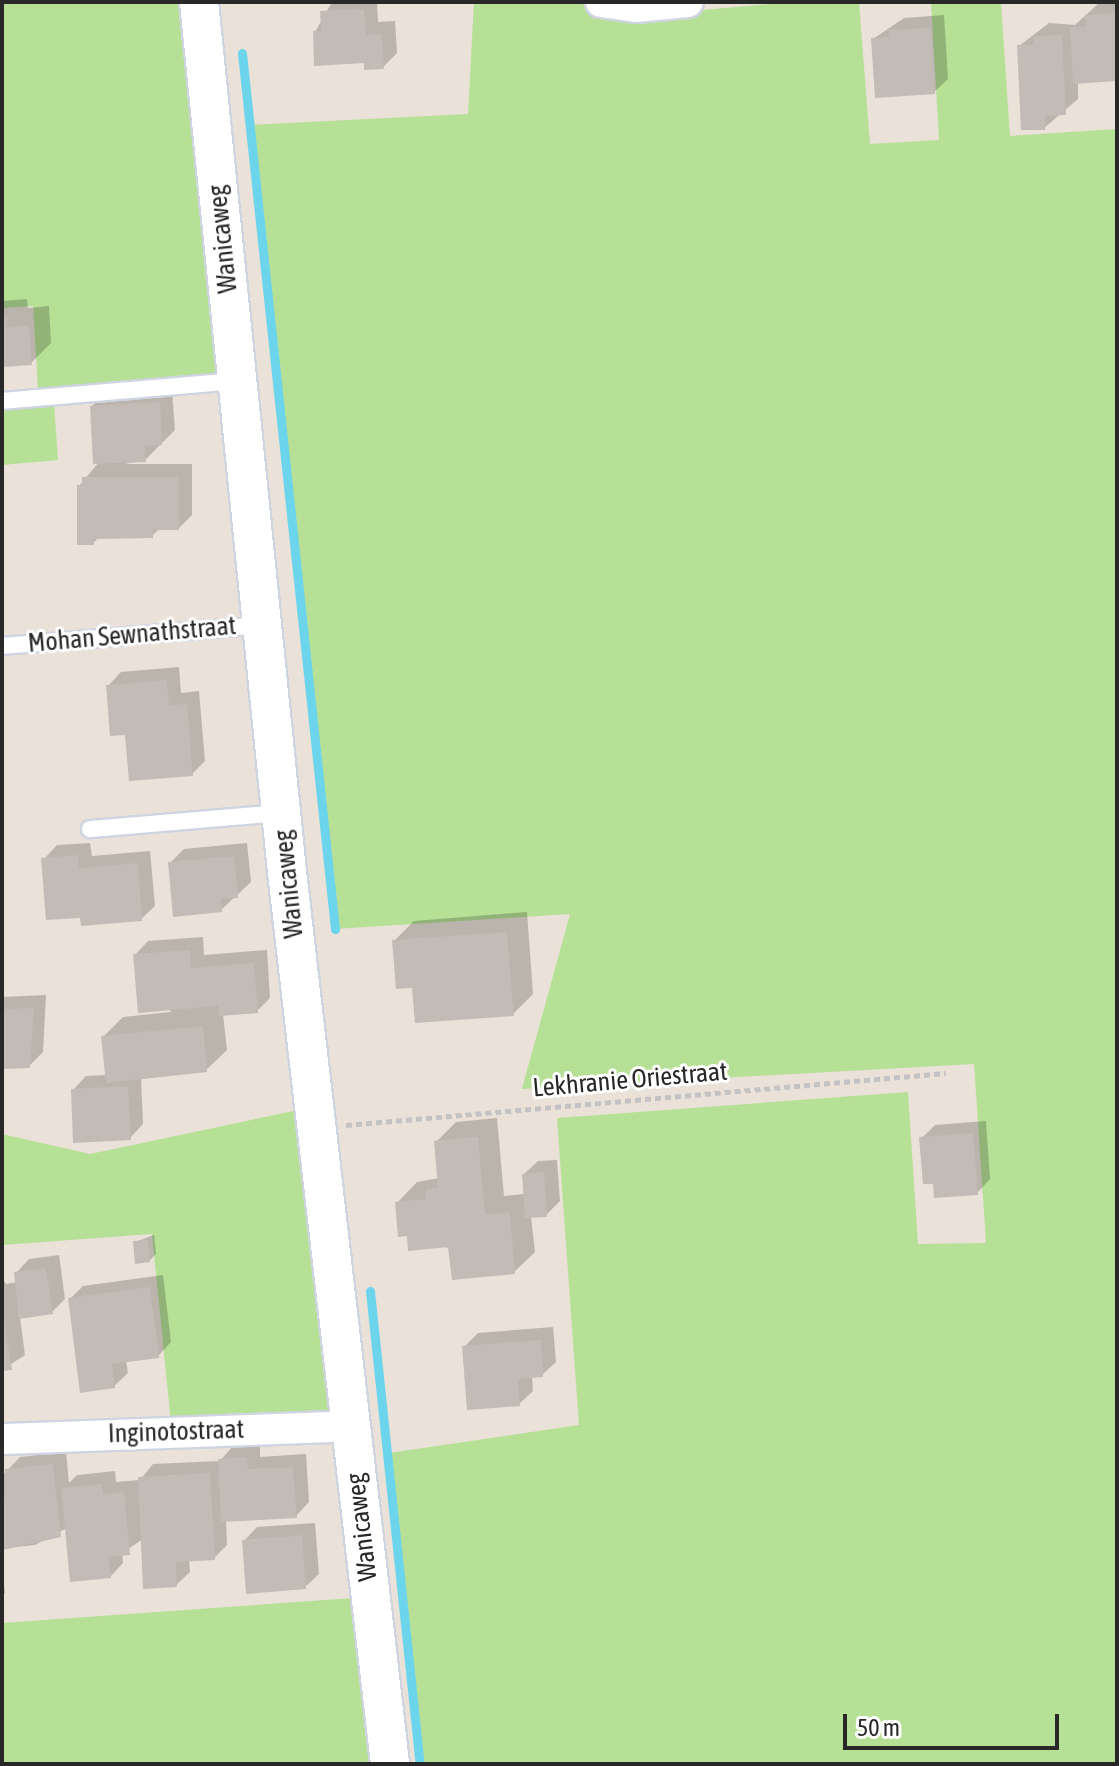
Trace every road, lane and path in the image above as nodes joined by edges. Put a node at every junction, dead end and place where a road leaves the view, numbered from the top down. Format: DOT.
graph roads {
  1 [pos="199,2"];
  2 [pos="601,2"];
  3 [pos="688,2"];
  4 [pos="237,381"];
  5 [pos="2,401"];
  6 [pos="262,625"];
  7 [pos="2,646"];
  8 [pos="281,813"];
  9 [pos="90,829"];
  10 [pos="946,1073"];
  11 [pos="317,1127"];
  12 [pos="350,1426"];
  13 [pos="2,1439"];
  14 [pos="390,1764"];
  1 -- 4 [label="street, Wanicaweg"];
  2 -- 3 [label="street"];
  4 -- 5 [label="lane"];
  4 -- 6 [label="street, Wanicaweg"];
  6 -- 7 [label="lane, Mohan Sewnathstraat"];
  6 -- 8 [label="street, Wanicaweg"];
  8 -- 9 [label="lane"];
  8 -- 11 [label="street, Wanicaweg"];
  10 -- 11 [label="path, Lekhranie Oriestraat"];
  11 -- 12 [label="street, Wanicaweg"];
  12 -- 13 [label="street, Inginotostraat"];
  12 -- 14 [label="street, Wanicaweg"];
}
